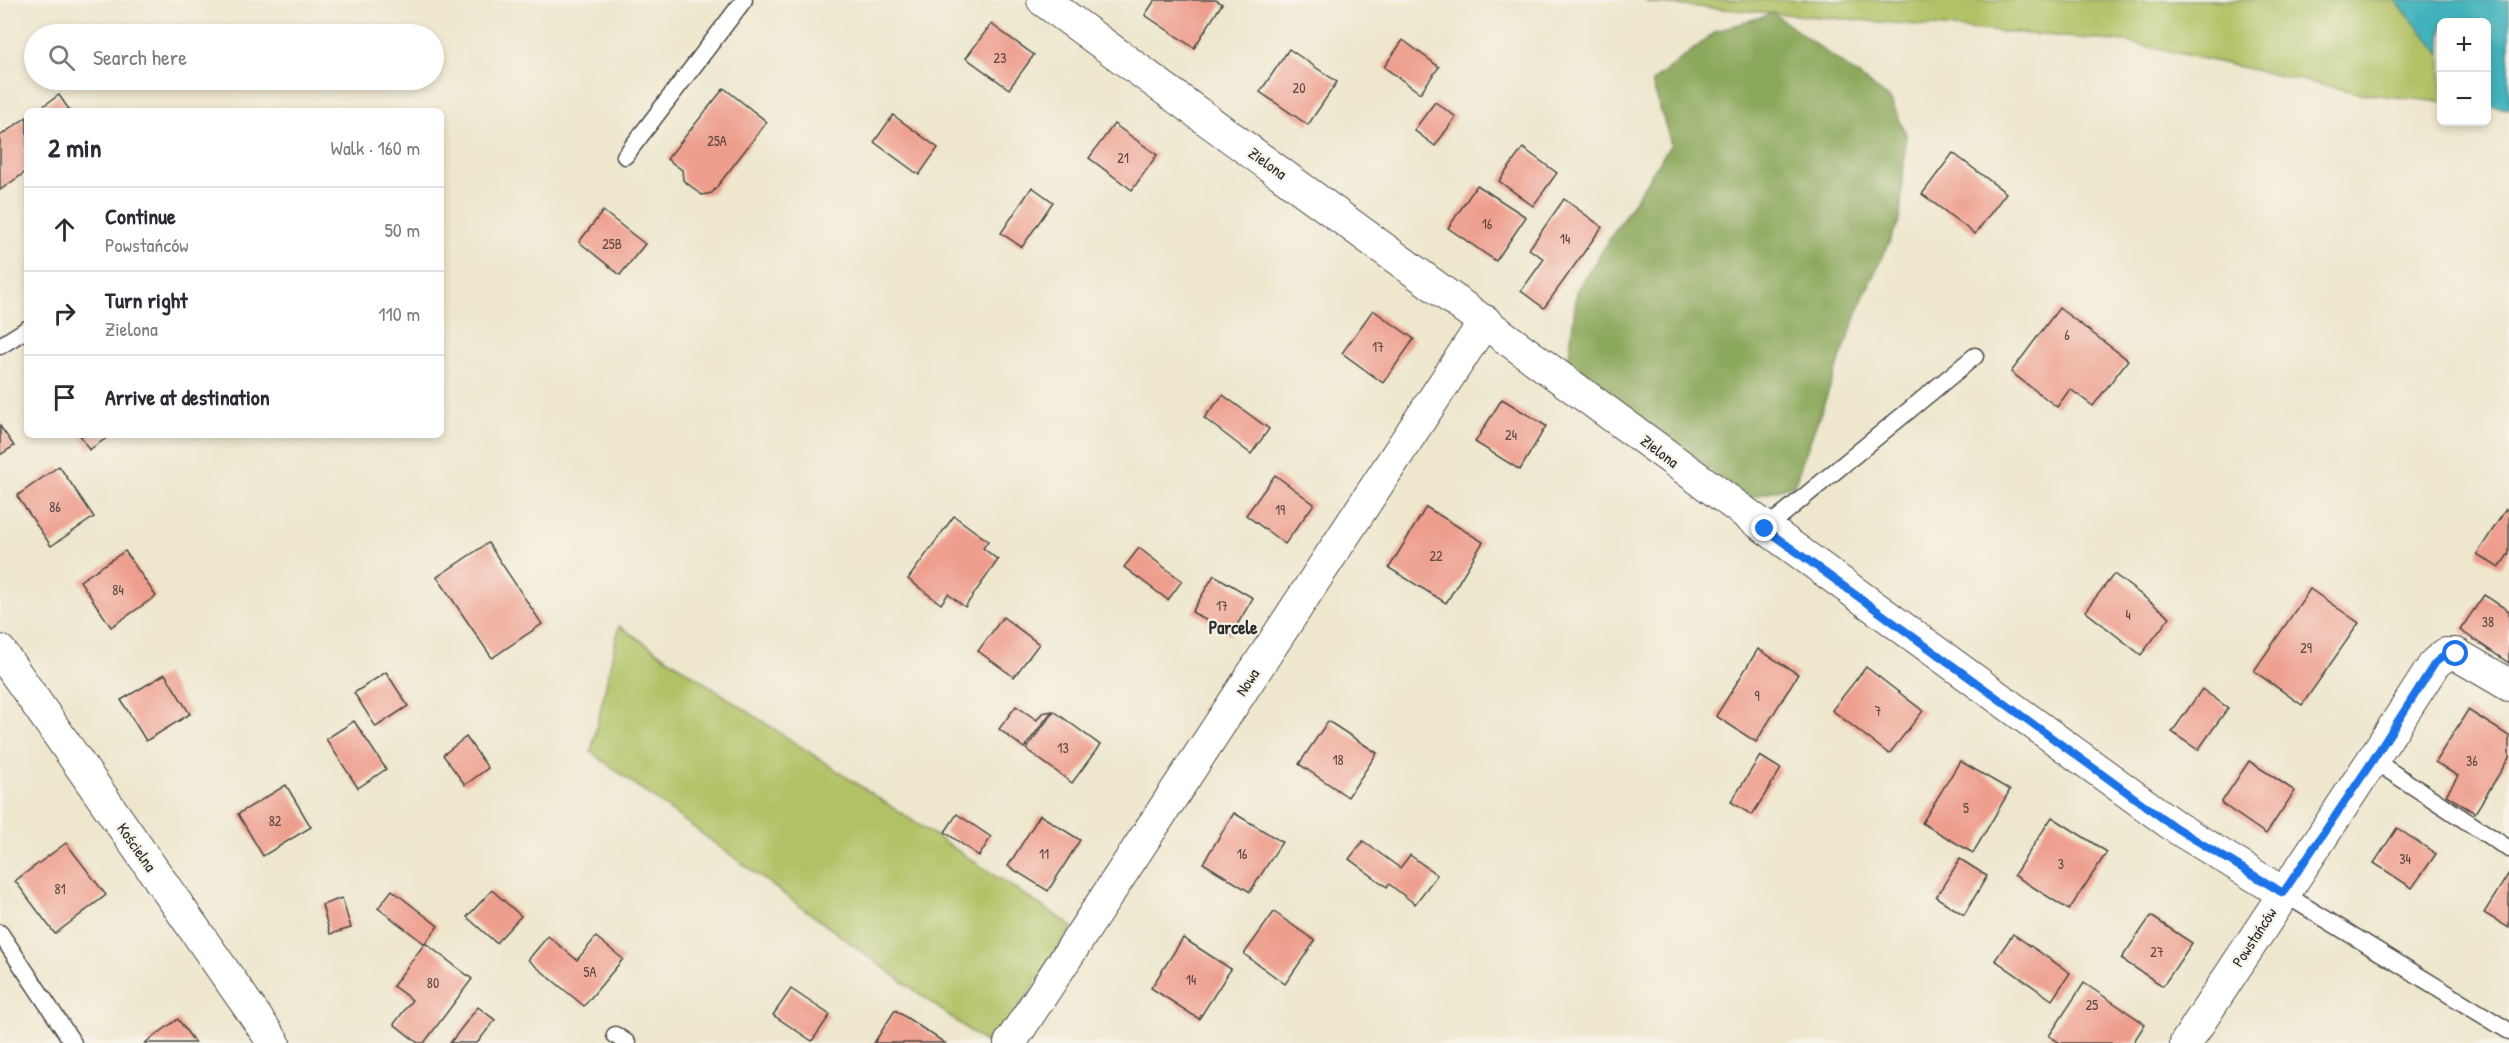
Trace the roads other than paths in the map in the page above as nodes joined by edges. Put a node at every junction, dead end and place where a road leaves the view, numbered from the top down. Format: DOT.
graph roads {
  1 [pos="744,0"];
  2 [pos="1043,0"];
  3 [pos="625,156"];
  4 [pos="1485,321"];
  5 [pos="24,331"];
  6 [pos="0,346"];
  7 [pos="1975,356"];
  8 [pos="1765,529"];
  9 [pos="0,651"];
  10 [pos="2509,685"];
  11 [pos="2373,760"];
  12 [pos="2509,849"];
  13 [pos="2283,893"];
  14 [pos="0,933"];
  15 [pos="2509,1031"];
  16 [pos="73,1043"];
  17 [pos="274,1043"];
  18 [pos="1010,1043"];
  19 [pos="2186,1043"];
  1 -- 3 [label="lane"];
  2 -- 4 [label="street, Zielona"];
  4 -- 8 [label="street, Zielona"];
  4 -- 18 [label="street, Nowa"];
  5 -- 6 [label="lane"];
  7 -- 8 [label="lane"];
  8 -- 13 [label="street, Zielona"];
  9 -- 17 [label="street, Kościelna"];
  10 -- 11 [label="street, Powstańców"];
  11 -- 12 [label="lane"];
  11 -- 13 [label="street, Powstańców"];
  13 -- 15 [label="lane"];
  13 -- 19 [label="street, Powstańców"];
  14 -- 16 [label="lane"];
}
